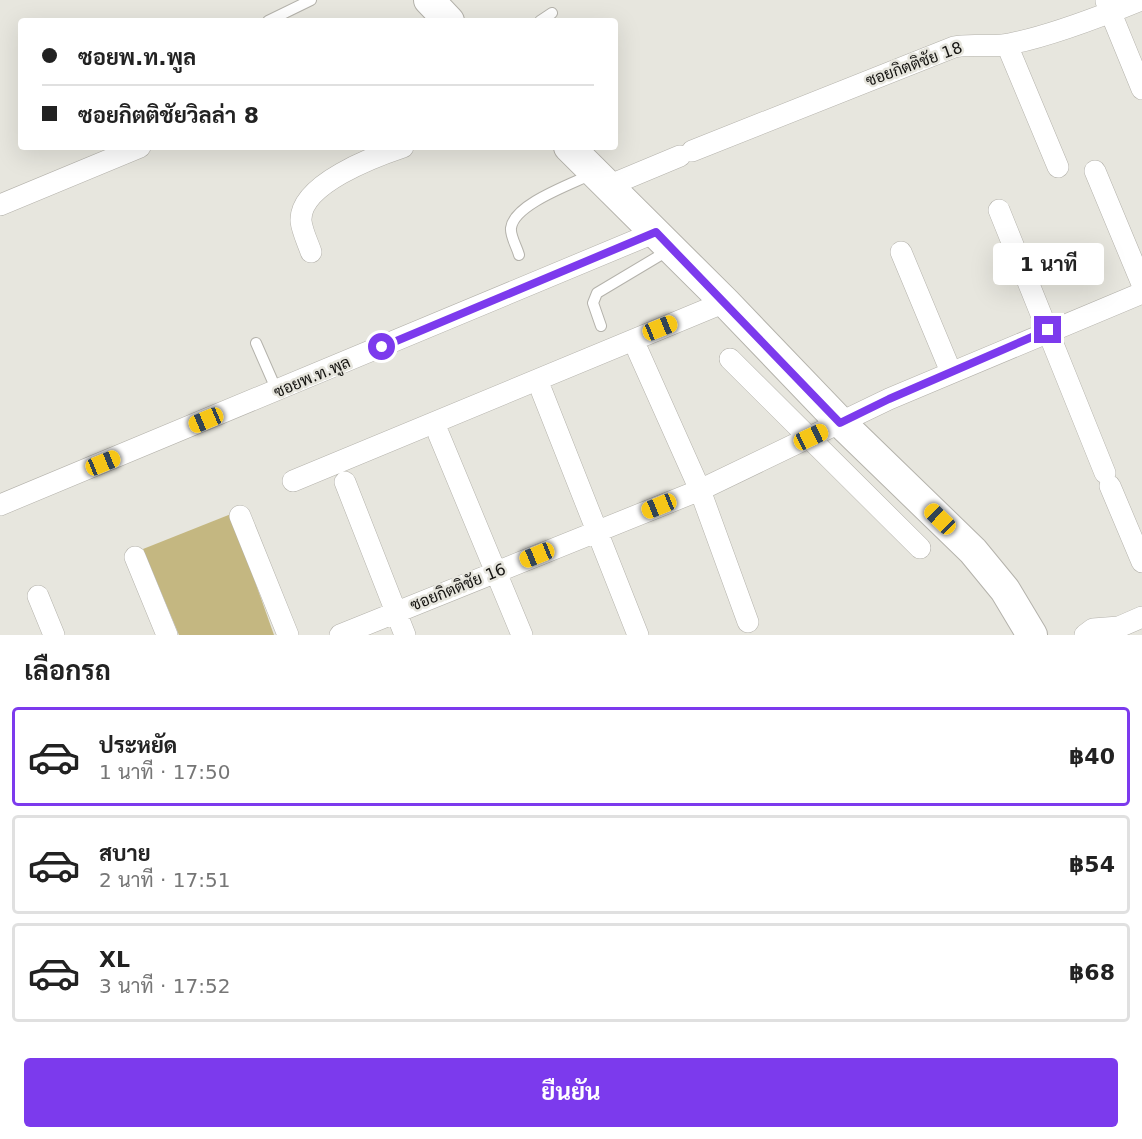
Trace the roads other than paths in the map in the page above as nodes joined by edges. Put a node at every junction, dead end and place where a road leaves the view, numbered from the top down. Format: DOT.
graph roads {
  1 [pos="311,0"];
  2 [pos="1141,0"];
  3 [pos="1108,6"];
  4 [pos="552,13"];
  5 [pos="274,18"];
  6 [pos="544,18"];
  7 [pos="1007,45"];
  8 [pos="1142,89"];
  9 [pos="133,150"];
  10 [pos="394,150"];
  11 [pos="572,150"];
  12 [pos="1058,167"];
  13 [pos="1095,171"];
  14 [pos="602,179"];
  15 [pos="0,205"];
  16 [pos="999,210"];
  17 [pos="664,240"];
  18 [pos="311,252"];
  19 [pos="901,252"];
  20 [pos="519,255"];
  21 [pos="1142,284"];
  22 [pos="1142,293"];
  23 [pos="725,302"];
  24 [pos="601,326"];
  25 [pos="1048,330"];
  26 [pos="256,343"];
  27 [pos="638,351"];
  28 [pos="730,359"];
  29 [pos="951,372"];
  30 [pos="277,391"];
  31 [pos="542,392"];
  32 [pos="840,423"];
  33 [pos="439,435"];
  34 [pos="811,437"];
  35 [pos="293,480"];
  36 [pos="345,482"];
  37 [pos="700,490"];
  38 [pos="0,505"];
  39 [pos="240,516"];
  40 [pos="598,531"];
  41 [pos="920,548"];
  42 [pos="135,557"];
  43 [pos="1142,562"];
  44 [pos="496,571"];
  45 [pos="38,596"];
  46 [pos="396,612"];
  47 [pos="1142,617"];
  48 [pos="748,622"];
  49 [pos="1117,631"];
  50 [pos="54,635"];
  51 [pos="167,635"];
  52 [pos="288,635"];
  53 [pos="340,635"];
  54 [pos="405,635"];
  55 [pos="522,635"];
  56 [pos="638,635"];
  57 [pos="1032,635"];
  58 [pos="1085,635"];
  1 -- 5 [label="lane"];
  2 -- 3 [label="street, ซอยกิตติชัย 18"];
  3 -- 7 [label="street, ซอยกิตติชัย 18"];
  3 -- 8 [label="street"];
  4 -- 6 [label="lane"];
  7 -- 12 [label="street"];
  7 -- 14 [label="street, ซอยกิตติชัย 18"];
  9 -- 15 [label="street"];
  10 -- 18 [label="street"];
  11 -- 14 [label="street"];
  13 -- 21 [label="street"];
  14 -- 17 [label="street"];
  14 -- 20 [label="lane"];
  16 -- 25 [label="street"];
  17 -- 23 [label="street"];
  17 -- 24 [label="lane"];
  17 -- 30 [label="street, ซอยพ.ท.พูล"];
  19 -- 29 [label="street"];
  22 -- 25 [label="street, ซอยกิตติชัย 16"];
  23 -- 32 [label="street"];
  23 -- 35 [label="street"];
  25 -- 29 [label="street, ซอยกิตติชัย 16"];
  25 -- 43 [label="street"];
  26 -- 30 [label="lane"];
  27 -- 37 [label="street"];
  28 -- 34 [label="street"];
  29 -- 32 [label="street, ซอยกิตติชัย 16"];
  30 -- 38 [label="street, ซอยพ.ท.พูล"];
  31 -- 40 [label="street"];
  32 -- 34 [label="street, ซอยกิตติชัย 16"];
  32 -- 57 [label="street"];
  33 -- 44 [label="street"];
  34 -- 37 [label="street, ซอยกิตติชัย 16"];
  34 -- 41 [label="street"];
  36 -- 46 [label="street"];
  37 -- 40 [label="street, ซอยกิตติชัย 16"];
  37 -- 48 [label="street"];
  39 -- 52 [label="street"];
  40 -- 44 [label="street, ซอยกิตติชัย 16"];
  40 -- 56 [label="street"];
  42 -- 51 [label="street"];
  44 -- 46 [label="street, ซอยกิตติชัย 16"];
  44 -- 55 [label="street"];
  45 -- 50 [label="street"];
  46 -- 53 [label="street, ซอยกิตติชัย 16"];
  46 -- 54 [label="street"];
  47 -- 49 [label="street"];
  49 -- 58 [label="street"];
}
